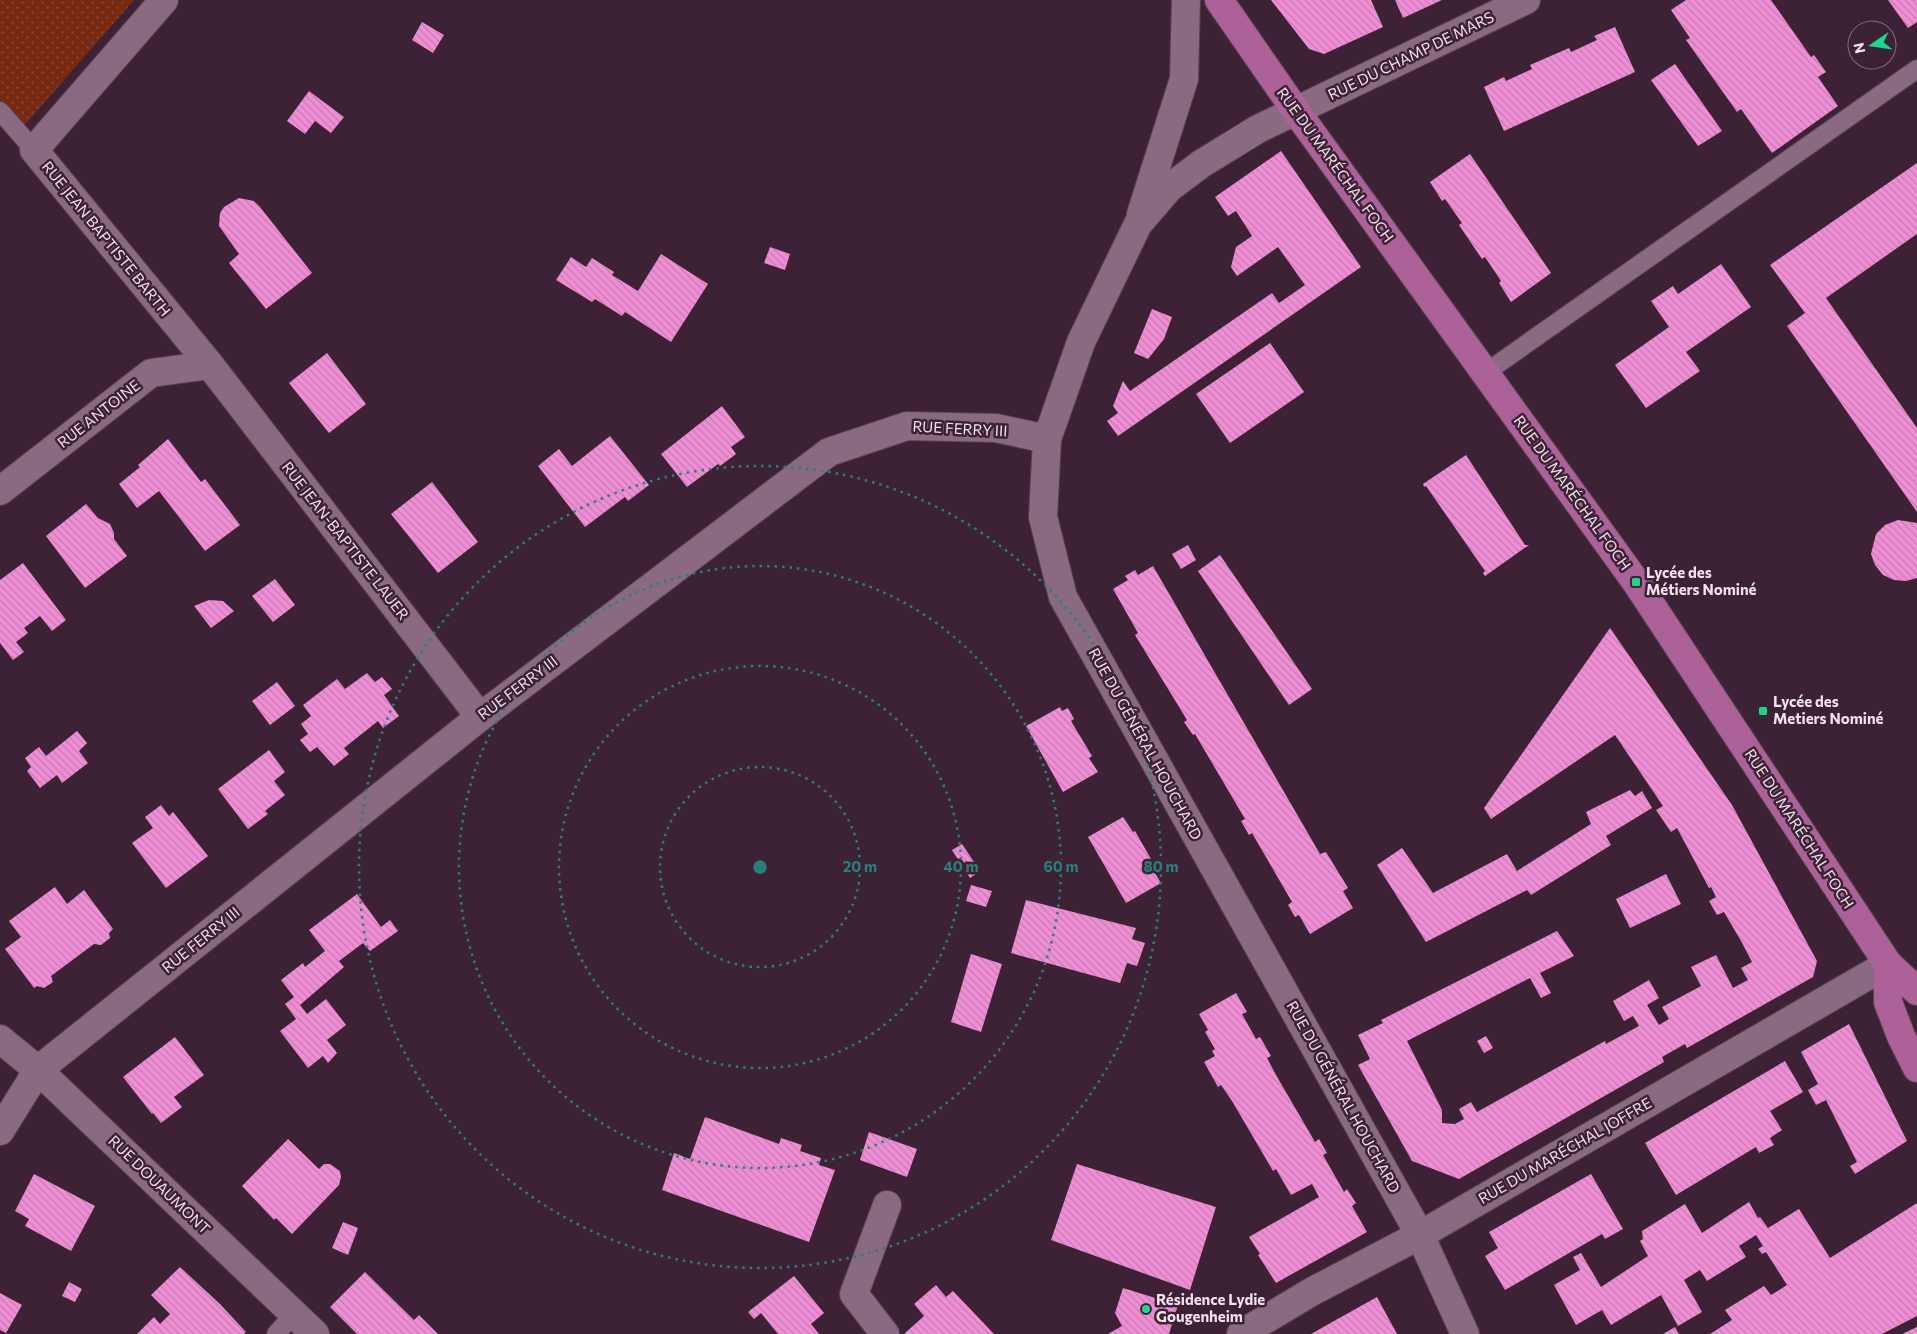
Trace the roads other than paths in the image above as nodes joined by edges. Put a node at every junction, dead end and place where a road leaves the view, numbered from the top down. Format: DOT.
graph roads {
  1 [pos="164,0"];
  2 [pos="1186,0"];
  3 [pos="1219,0"];
  4 [pos="1526,0"];
  5 [pos="1917,69"];
  6 [pos="0,111"];
  7 [pos="1296,111"];
  8 [pos="34,150"];
  9 [pos="1138,224"];
  10 [pos="210,365"];
  11 [pos="1485,373"];
  12 [pos="1047,439"];
  13 [pos="0,491"];
  14 [pos="480,717"];
  15 [pos="1888,964"];
  16 [pos="1917,990"];
  17 [pos="0,1040"];
  18 [pos="1917,1068"];
  19 [pos="38,1070"];
  20 [pos="0,1130"];
  21 [pos="887,1204"];
  22 [pos="1420,1236"];
  23 [pos="294,1314"];
  24 [pos="276,1334"];
  25 [pos="314,1334"];
  26 [pos="885,1334"];
  27 [pos="1241,1334"];
  28 [pos="1465,1334"];
  1 -- 8 [label="street, RUE JEAN BAPTISTE BARTH"];
  2 -- 9 [label="street, RUE DU GÉNÉRAL HOUCHARD"];
  3 -- 7 [label="main road, RUE DU MARÉCHAL FOCH"];
  4 -- 7 [label="street, RUE DU CHAMP DE MARS"];
  5 -- 11 [label="lane"];
  6 -- 8 [label="lane"];
  7 -- 9 [label="street, RUE DU GÉNÉRAL HOUCHARD"];
  7 -- 11 [label="main road, RUE DU MARÉCHAL FOCH"];
  8 -- 10 [label="street, RUE JEAN BAPTISTE BARTH"];
  9 -- 12 [label="street, RUE DU GÉNÉRAL HOUCHARD"];
  10 -- 13 [label="street, RUE ANTOINE"];
  10 -- 14 [label="street, RUE JEAN-BAPTISTE LAUER"];
  11 -- 15 [label="main road, RUE DU MARÉCHAL FOCH"];
  12 -- 14 [label="street, RUE FERRY III"];
  12 -- 22 [label="street, RUE DU GÉNÉRAL HOUCHARD"];
  14 -- 19 [label="street, RUE FERRY III"];
  15 -- 16 [label="main road, RUE DU MARÉCHAL FOCH"];
  15 -- 18 [label="main road"];
  15 -- 22 [label="street, RUE DU MARÉCHAL JOFFRE"];
  17 -- 19 [label="street, RUE DOUAUMONT"];
  19 -- 20 [label="street, RUE FERRY III"];
  19 -- 23 [label="street, RUE DOUAUMONT"];
  21 -- 26 [label="street"];
  22 -- 27 [label="street, RUE DU MARÉCHAL JOFFRE"];
  22 -- 28 [label="street, RUE DU GÉNÉRAL HOUCHARD"];
  23 -- 24 [label="lane"];
  23 -- 25 [label="street, RUE DOUAUMONT"];
}
